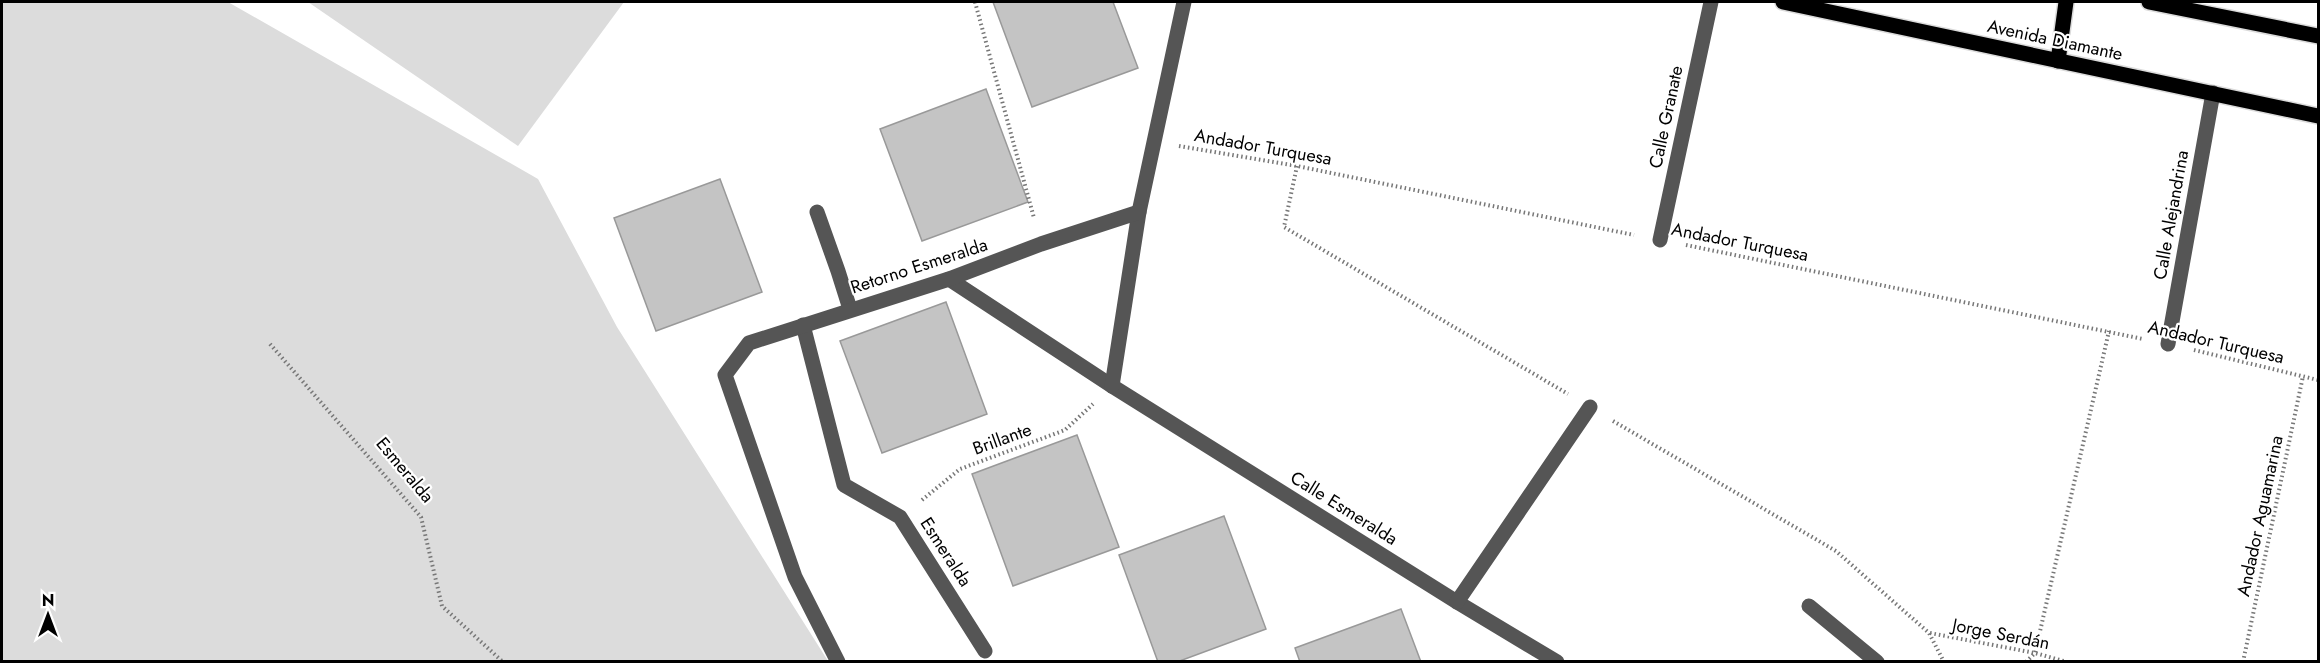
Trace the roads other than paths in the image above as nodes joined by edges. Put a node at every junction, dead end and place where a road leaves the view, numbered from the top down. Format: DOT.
graph roads {
  1 [pos="1184,2"];
  2 [pos="1711,2"];
  3 [pos="1783,2"];
  4 [pos="2066,2"];
  5 [pos="2149,2"];
  6 [pos="2319,36"];
  7 [pos="2058,61"];
  8 [pos="2212,93"];
  9 [pos="2319,116"];
  10 [pos="817,212"];
  11 [pos="1139,212"];
  12 [pos="1660,240"];
  13 [pos="949,279"];
  14 [pos="850,309"];
  15 [pos="803,325"];
  16 [pos="2168,344"];
  17 [pos="1112,386"];
  18 [pos="1590,408"];
  19 [pos="1457,602"];
  20 [pos="1809,606"];
  21 [pos="985,651"];
  22 [pos="1535,655"];
  23 [pos="838,662"];
  24 [pos="1557,662"];
  25 [pos="1877,662"];
  1 -- 11 [label="street"];
  2 -- 12 [label="street, Calle Granate"];
  3 -- 7 [label="main road, Avenida Diamante"];
  4 -- 7 [label="main road"];
  5 -- 6 [label="main road"];
  7 -- 8 [label="main road, Avenida Diamante"];
  8 -- 9 [label="main road, Avenida Diamante"];
  8 -- 16 [label="street, Calle Alejandrina"];
  10 -- 14 [label="street"];
  11 -- 13 [label="street, Retorno Esmeralda"];
  11 -- 17 [label="street"];
  13 -- 14 [label="street, Retorno Esmeralda"];
  13 -- 17 [label="street, Calle Esmeralda"];
  14 -- 15 [label="street, Retorno Esmeralda"];
  15 -- 21 [label="street, Esmeralda"];
  15 -- 23 [label="street, Retorno Esmeralda"];
  17 -- 19 [label="street, Calle Esmeralda"];
  18 -- 19 [label="street"];
  19 -- 22 [label="street, Calle Esmeralda"];
  20 -- 25 [label="street"];
  22 -- 24 [label="street, Calle Esmeralda"];
}
